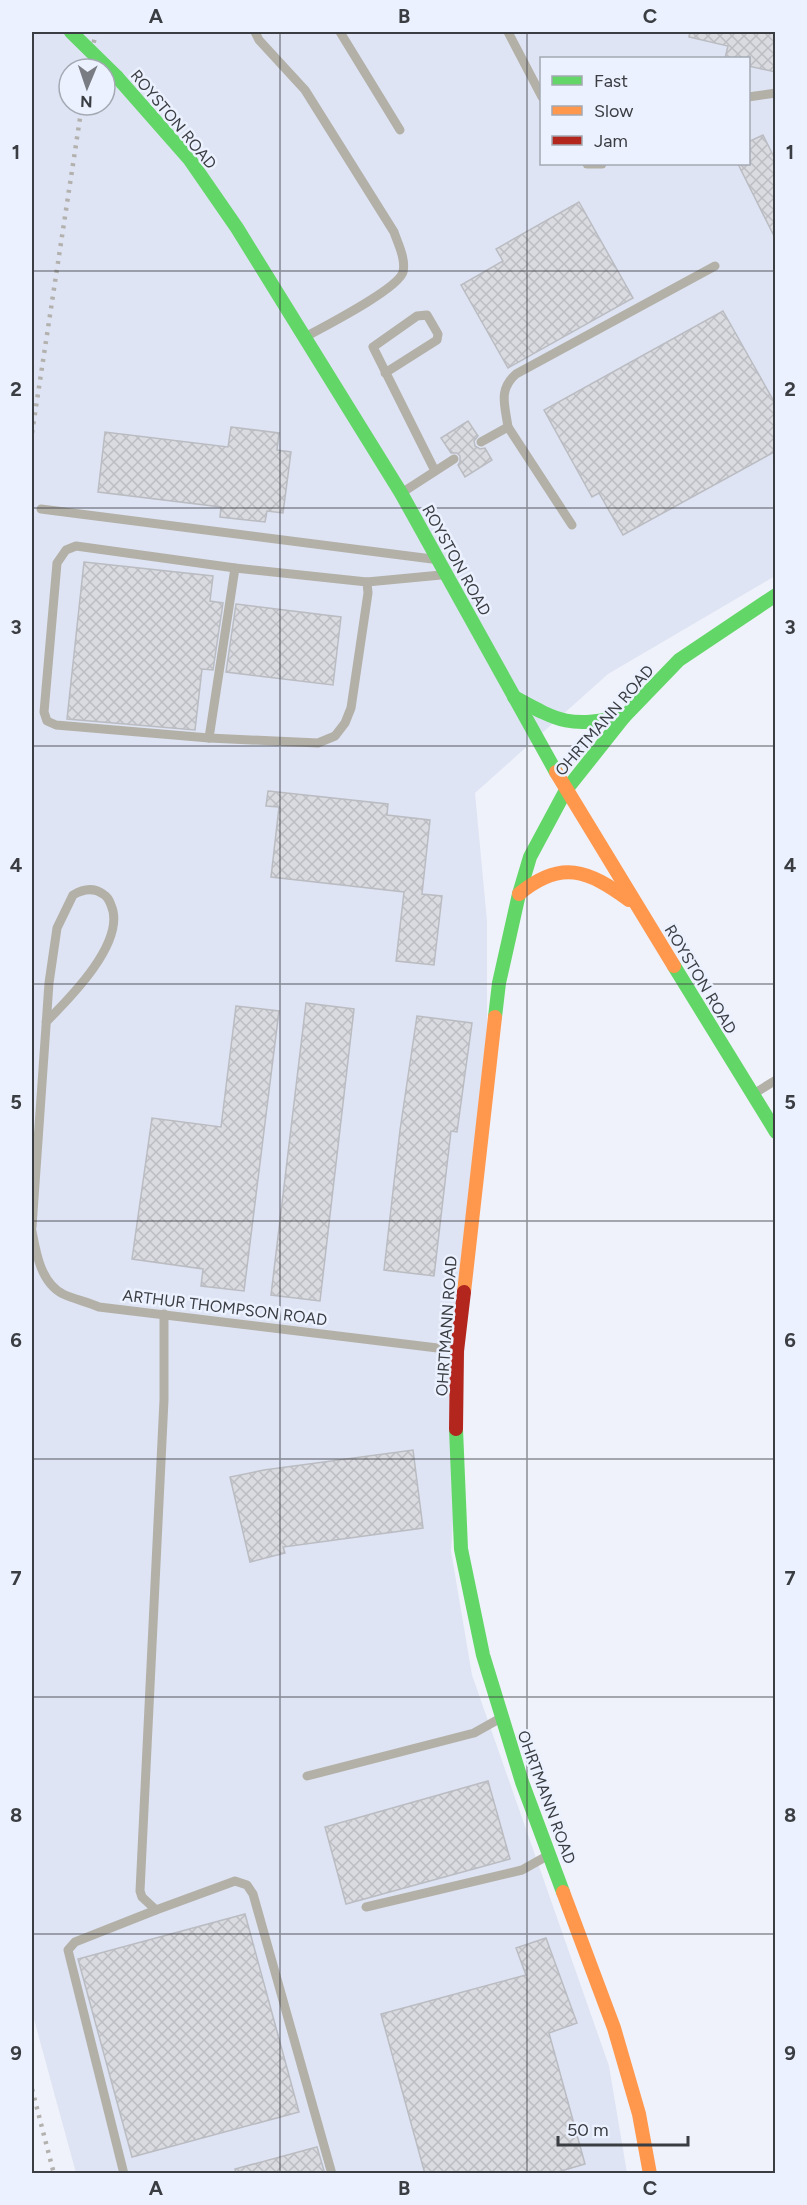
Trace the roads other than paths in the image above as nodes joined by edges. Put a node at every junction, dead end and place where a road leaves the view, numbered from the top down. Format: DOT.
graph roads {
  1 [pos="71,32"];
  2 [pos="255,32"];
  3 [pos="340,32"];
  4 [pos="508,32"];
  5 [pos="540,93"];
  6 [pos="776,93"];
  7 [pos="750,97"];
  8 [pos="400,130"];
  9 [pos="715,266"];
  10 [pos="304,338"];
  11 [pos="385,373"];
  12 [pos="508,427"];
  13 [pos="481,442"];
  14 [pos="454,459"];
  15 [pos="435,471"];
  16 [pos="401,494"];
  17 [pos="41,509"];
  18 [pos="572,525"];
  19 [pos="437,559"];
  20 [pos="234,568"];
  21 [pos="447,575"];
  22 [pos="367,582"];
  23 [pos="776,595"];
  24 [pos="514,697"];
  25 [pos="624,717"];
  26 [pos="209,738"];
  27 [pos="566,790"];
  28 [pos="519,894"];
  29 [pos="639,909"];
  30 [pos="46,1022"];
  31 [pos="776,1080"];
  32 [pos="752,1095"];
  33 [pos="776,1132"];
  34 [pos="32,1229"];
  35 [pos="164,1314"];
  36 [pos="457,1350"];
  37 [pos="501,1718"];
  38 [pos="307,1776"];
  39 [pos="550,1855"];
  40 [pos="366,1907"];
  41 [pos="156,1910"];
  42 [pos="123,2174"];
  43 [pos="332,2174"];
  44 [pos="650,2174"];
  1 -- 10 [label="main road, ROYSTON ROAD, bridge"];
  2 -- 10 [label="lane"];
  3 -- 8 [label="lane"];
  4 -- 5 [label="lane"];
  6 -- 7 [label="lane"];
  9 -- 12 [label="lane"];
  10 -- 16 [label="main road, ROYSTON ROAD"];
  11 -- 11 [label="lane"];
  11 -- 15 [label="lane"];
  12 -- 13 [label="lane"];
  12 -- 18 [label="lane"];
  14 -- 15 [label="lane"];
  15 -- 16 [label="lane"];
  16 -- 19 [label="main road, ROYSTON ROAD"];
  17 -- 19 [label="lane"];
  19 -- 21 [label="main road, ROYSTON ROAD"];
  20 -- 22 [label="lane"];
  20 -- 26 [label="lane"];
  20 -- 26 [label="lane"];
  21 -- 22 [label="lane"];
  21 -- 24 [label="main road, ROYSTON ROAD"];
  22 -- 26 [label="lane"];
  23 -- 25 [label="main road, OHRTMANN ROAD"];
  24 -- 25 [label="main road"];
  24 -- 27 [label="main road, ROYSTON ROAD"];
  25 -- 27 [label="main road, OHRTMANN ROAD"];
  27 -- 28 [label="main road, OHRTMANN ROAD"];
  27 -- 29 [label="main road, ROYSTON ROAD"];
  28 -- 29 [label="main road"];
  28 -- 36 [label="main road, OHRTMANN ROAD"];
  29 -- 32 [label="main road, ROYSTON ROAD"];
  30 -- 30 [label="lane, ARTHUR THOMPSON ROAD"];
  30 -- 34 [label="lane, ARTHUR THOMPSON ROAD"];
  31 -- 32 [label="lane"];
  32 -- 33 [label="main road, ROYSTON ROAD"];
  34 -- 35 [label="lane, ARTHUR THOMPSON ROAD"];
  35 -- 36 [label="lane, ARTHUR THOMPSON ROAD"];
  35 -- 41 [label="lane"];
  36 -- 37 [label="main road, OHRTMANN ROAD"];
  37 -- 38 [label="lane"];
  37 -- 39 [label="main road, OHRTMANN ROAD"];
  39 -- 40 [label="lane"];
  39 -- 44 [label="main road, OHRTMANN ROAD"];
  41 -- 42 [label="lane"];
  41 -- 43 [label="lane"];
}
